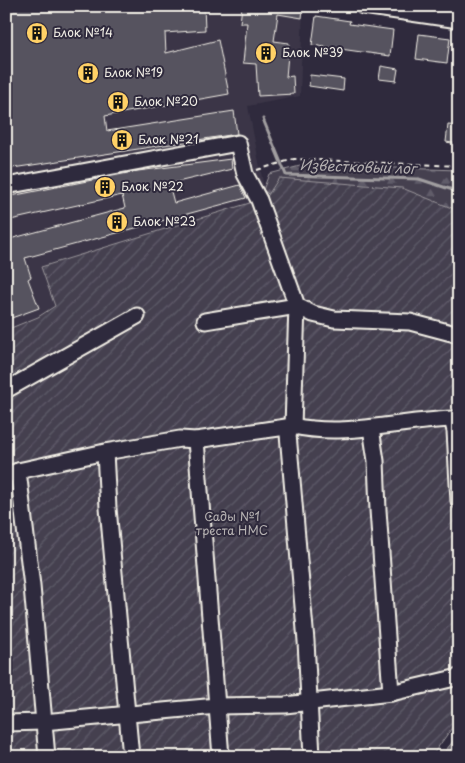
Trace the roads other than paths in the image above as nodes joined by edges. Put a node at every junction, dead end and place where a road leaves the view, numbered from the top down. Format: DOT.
graph roads {
  1 [pos="363,6"];
  2 [pos="459,20"];
  3 [pos="6,186"];
  4 [pos="297,306"];
  5 [pos="137,316"];
  6 [pos="205,321"];
  7 [pos="459,335"];
  8 [pos="6,390"];
  9 [pos="455,419"];
  10 [pos="293,426"];
  11 [pos="371,428"];
  12 [pos="196,440"];
  13 [pos="105,452"];
  14 [pos="12,473"];
  15 [pos="459,501"];
  16 [pos="459,677"];
  17 [pos="391,693"];
  18 [pos="308,701"];
  19 [pos="217,706"];
  20 [pos="127,714"];
  21 [pos="43,722"];
  22 [pos="6,723"];
  23 [pos="47,757"];
  24 [pos="131,757"];
  25 [pos="221,757"];
  26 [pos="312,757"];
  1 -- 2 [label="street"];
  3 -- 4 [label="street"];
  4 -- 6 [label="street"];
  4 -- 7 [label="street"];
  4 -- 10 [label="street"];
  5 -- 8 [label="street"];
  9 -- 11 [label="street"];
  9 -- 15 [label="street"];
  10 -- 11 [label="street"];
  10 -- 12 [label="street"];
  10 -- 18 [label="street"];
  11 -- 17 [label="street"];
  12 -- 13 [label="street"];
  12 -- 19 [label="street"];
  13 -- 14 [label="street"];
  13 -- 20 [label="street"];
  14 -- 21 [label="street"];
  16 -- 17 [label="street"];
  17 -- 18 [label="street"];
  18 -- 19 [label="street"];
  18 -- 26 [label="street"];
  19 -- 20 [label="street"];
  19 -- 25 [label="street"];
  20 -- 21 [label="street"];
  20 -- 24 [label="street"];
  21 -- 22 [label="street"];
  21 -- 23 [label="street"];
}
